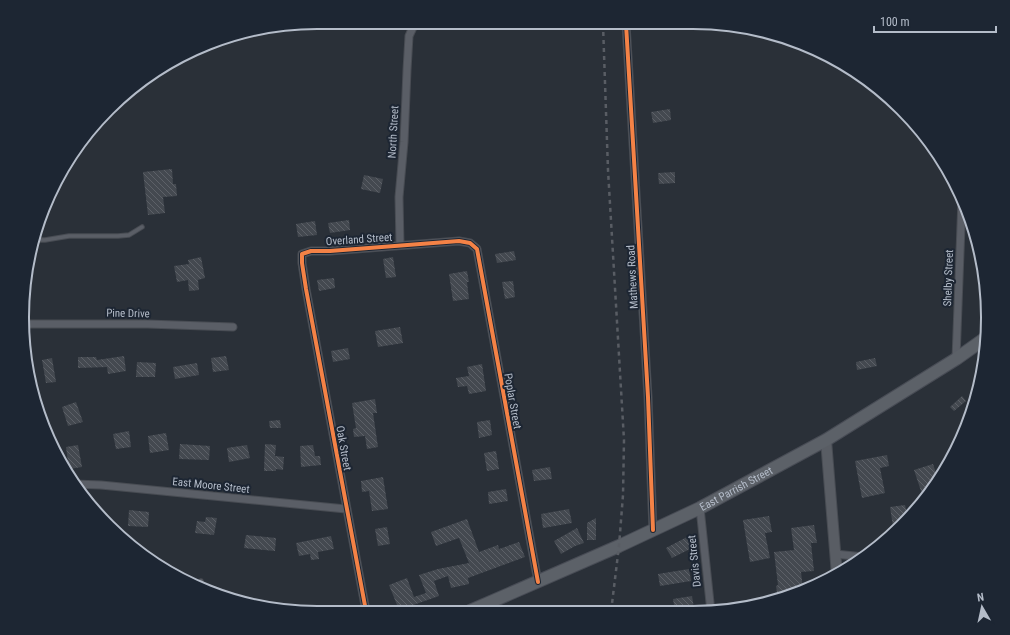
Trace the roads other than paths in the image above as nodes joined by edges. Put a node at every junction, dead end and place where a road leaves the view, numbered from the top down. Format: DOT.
graph roads {
  1 [pos="412,29"];
  2 [pos="626,29"];
  3 [pos="961,213"];
  4 [pos="142,227"];
  5 [pos="40,240"];
  6 [pos="453,241"];
  7 [pos="400,245"];
  8 [pos="306,289"];
  9 [pos="29,324"];
  10 [pos="233,327"];
  11 [pos="980,342"];
  12 [pos="956,359"];
  13 [pos="826,440"];
  14 [pos="83,484"];
  15 [pos="700,508"];
  16 [pos="346,509"];
  17 [pos="653,530"];
  18 [pos="835,554"];
  19 [pos="854,556"];
  20 [pos="836,567"];
  21 [pos="538,582"];
  22 [pos="709,605"];
  23 [pos="365,606"];
  24 [pos="482,606"];
  1 -- 7 [label="street, North Street"];
  2 -- 17 [label="street, Mathews Road"];
  3 -- 12 [label="street, Shelby Street"];
  4 -- 5 [label="lane"];
  6 -- 7 [label="street, Overland Street"];
  6 -- 21 [label="street, Poplar Street"];
  7 -- 8 [label="street, Overland Street"];
  8 -- 16 [label="street, Oak Street"];
  9 -- 10 [label="street, Pine Drive"];
  11 -- 12 [label="main road, East Parrish Street"];
  12 -- 13 [label="main road, East Parrish Street"];
  13 -- 15 [label="main road, East Parrish Street"];
  13 -- 18 [label="street"];
  14 -- 16 [label="street, East Moore Street"];
  15 -- 17 [label="main road, East Parrish Street"];
  15 -- 22 [label="street, Davis Street"];
  16 -- 23 [label="street, Oak Street"];
  17 -- 21 [label="main road, East Parrish Street"];
  18 -- 19 [label="street"];
  18 -- 20 [label="street"];
  21 -- 24 [label="main road, East Parrish Street"];
}
